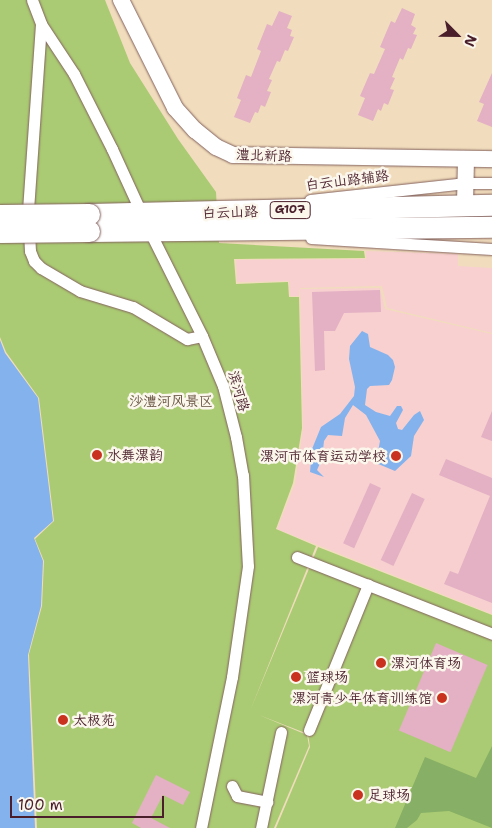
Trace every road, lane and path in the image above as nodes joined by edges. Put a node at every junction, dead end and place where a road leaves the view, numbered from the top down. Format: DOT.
graph roads {
  1 [pos="32,0"];
  2 [pos="121,0"];
  3 [pos="41,24"];
  4 [pos="466,159"];
  5 [pos="492,159"];
  6 [pos="466,183"];
  7 [pos="492,183"];
  8 [pos="465,204"];
  9 [pos="492,205"];
  10 [pos="0,214"];
  11 [pos="208,222"];
  12 [pos="89,223"];
  13 [pos="145,223"];
  14 [pos="492,227"];
  15 [pos="0,232"];
  16 [pos="492,249"];
  17 [pos="202,336"];
  18 [pos="297,557"];
  19 [pos="368,585"];
  20 [pos="492,634"];
  21 [pos="309,730"];
  22 [pos="281,732"];
  23 [pos="232,786"];
  24 [pos="267,802"];
  25 [pos="201,828"];
  26 [pos="261,828"];
  1 -- 3 [label="street, 滨河路"];
  2 -- 4 [label="street, 澧北新路"];
  3 -- 13 [label="street, 滨河路"];
  3 -- 17 [label="street"];
  4 -- 5 [label="street, 澧北新路"];
  4 -- 6 [label="street"];
  6 -- 7 [label="street, 白云山路辅路"];
  6 -- 8 [label="street"];
  6 -- 11 [label="street, 白云山路辅路"];
  8 -- 9 [label="highway, 白云山路 / G107"];
  8 -- 11 [label="highway, 白云山路 / G107"];
  10 -- 12 [label="highway, G107, bridge"];
  11 -- 13 [label="highway, 白云山路 / G107"];
  11 -- 14 [label="highway, 白云山路 / G107"];
  11 -- 16 [label="street"];
  12 -- 13 [label="highway, 白云山路 / G107"];
  12 -- 15 [label="highway, G107, bridge"];
  13 -- 17 [label="street, 滨河路"];
  17 -- 25 [label="street, 滨河路"];
  18 -- 19 [label="street"];
  19 -- 20 [label="street"];
  19 -- 21 [label="street"];
  22 -- 24 [label="street"];
  23 -- 24 [label="street"];
  24 -- 26 [label="street"];
}
